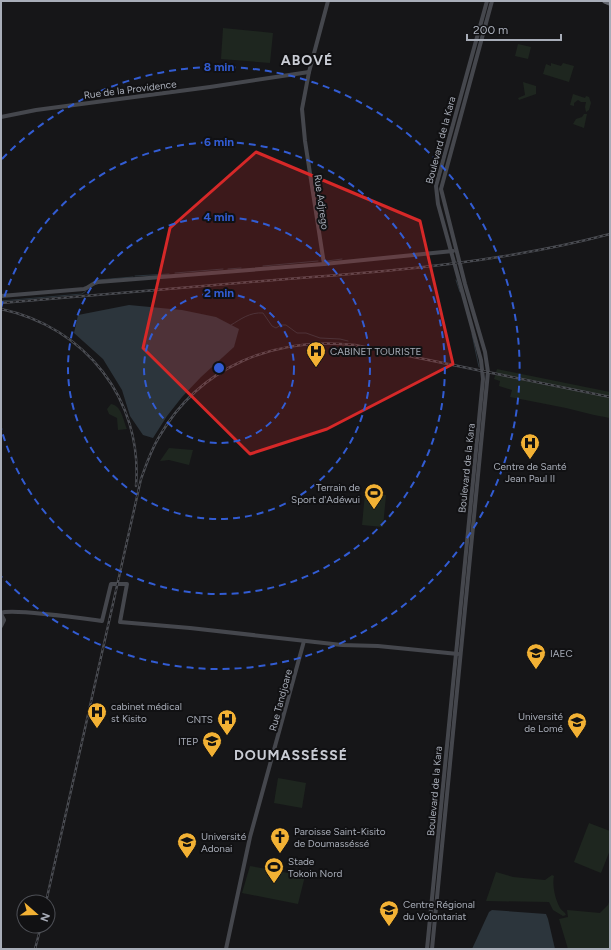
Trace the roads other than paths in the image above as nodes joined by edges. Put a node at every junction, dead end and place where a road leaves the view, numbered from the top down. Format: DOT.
graph roads {
  1 [pos="328,1"];
  2 [pos="487,1"];
  3 [pos="492,1"];
  4 [pos="605,1"];
  5 [pos="610,3"];
  6 [pos="309,72"];
  7 [pos="1,117"];
  8 [pos="454,251"];
  9 [pos="324,264"];
  10 [pos="1,296"];
  11 [pos="485,366"];
  12 [pos="12,612"];
  13 [pos="1,614"];
  14 [pos="4,620"];
  15 [pos="1,626"];
  16 [pos="304,641"];
  17 [pos="455,654"];
  18 [pos="460,654"];
  19 [pos="226,949"];
  20 [pos="427,949"];
  21 [pos="432,949"];
  1 -- 6 [label="main road, Rue Adjrego"];
  2 -- 8 [label="main road, Boulevard de la Kara"];
  3 -- 8 [label="main road, Boulevard de la Kara"];
  4 -- 5 [label="highway"];
  6 -- 7 [label="main road, Rue de la Providence"];
  6 -- 9 [label="main road, Rue Adjrego"];
  8 -- 9 [label="main road"];
  8 -- 11 [label="main road, Boulevard de la Kara"];
  9 -- 10 [label="main road"];
  11 -- 17 [label="main road, Boulevard de la Kara"];
  11 -- 18 [label="main road, Boulevard de la Kara"];
  12 -- 13 [label="main road"];
  12 -- 14 [label="main road"];
  12 -- 16 [label="main road"];
  13 -- 14 [label="main road"];
  14 -- 15 [label="main road"];
  16 -- 17 [label="main road"];
  16 -- 19 [label="main road, Rue Tandjoare"];
  17 -- 18 [label="main road"];
  17 -- 20 [label="main road, Boulevard de la Kara"];
  18 -- 21 [label="main road, Boulevard de la Kara"];
}
